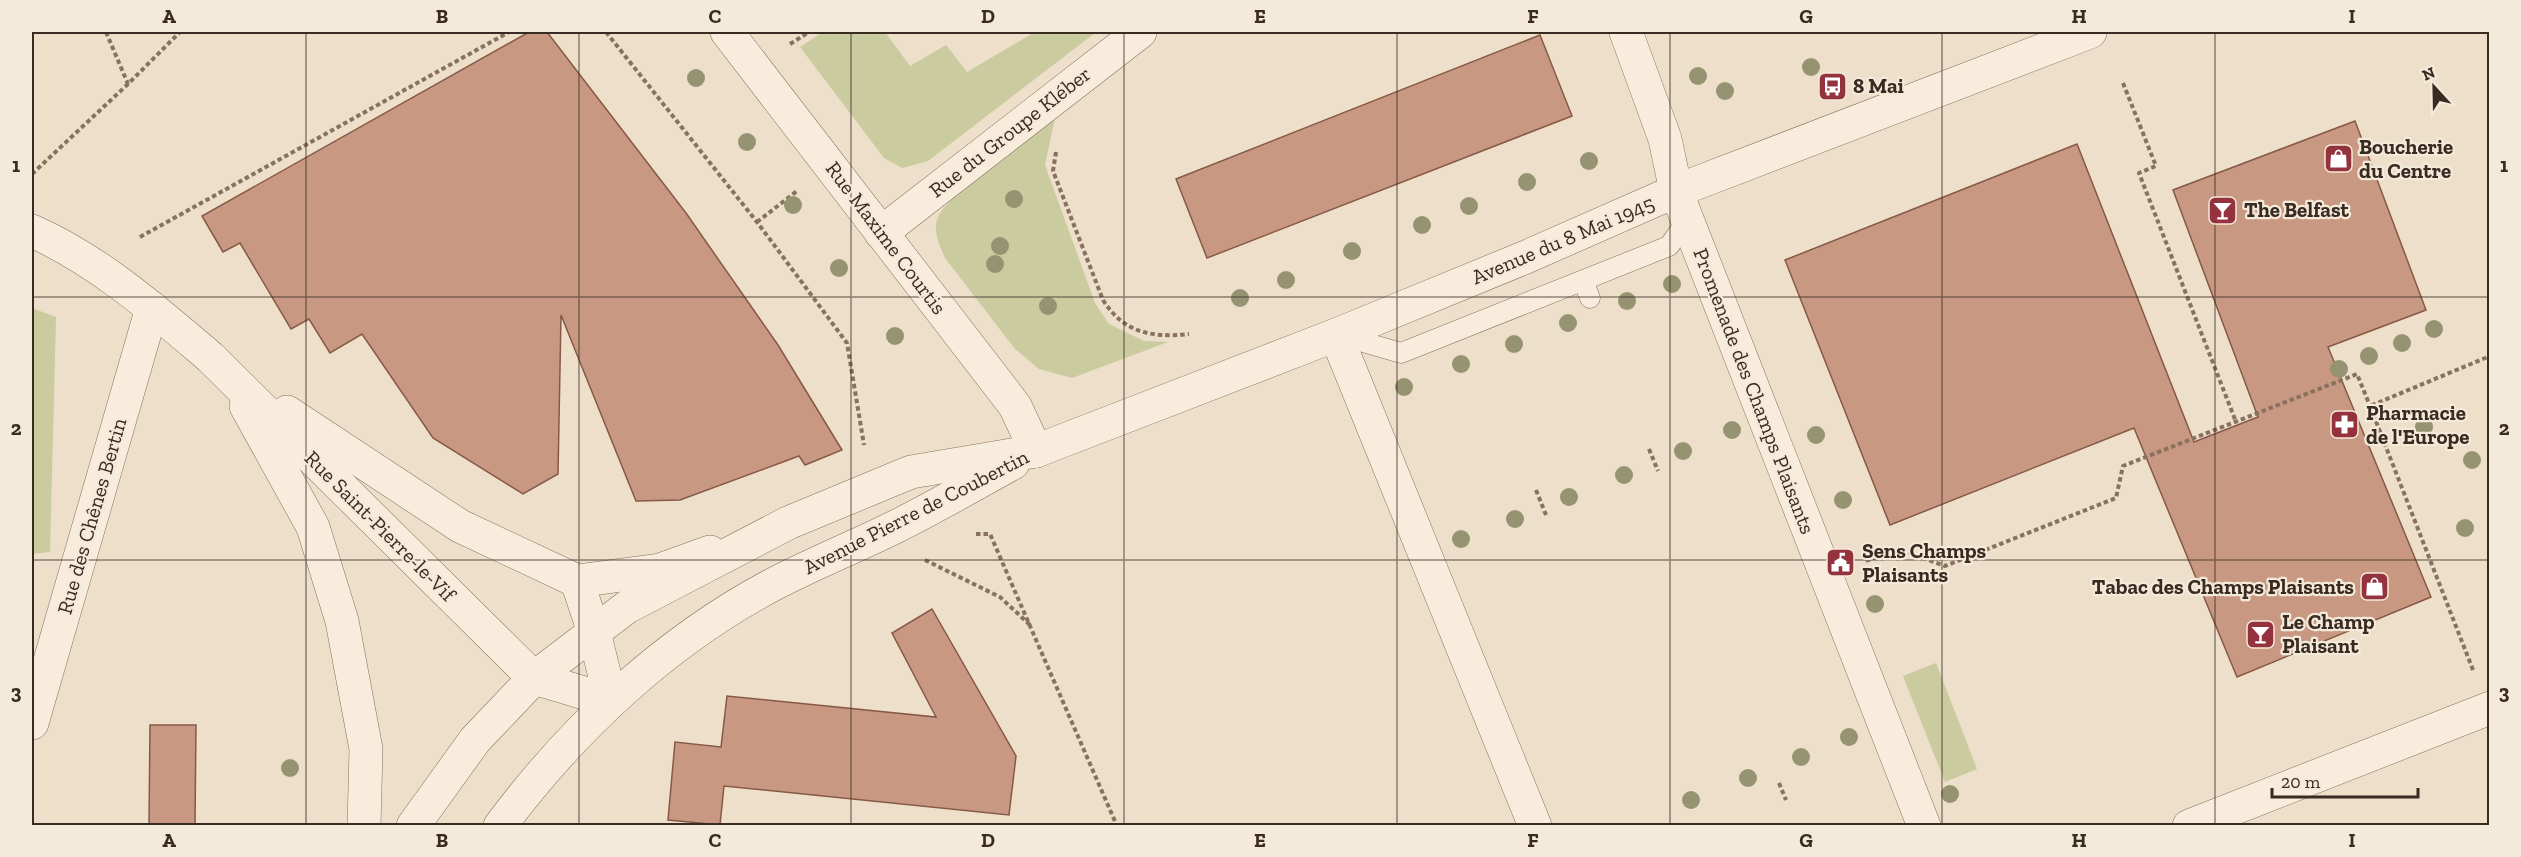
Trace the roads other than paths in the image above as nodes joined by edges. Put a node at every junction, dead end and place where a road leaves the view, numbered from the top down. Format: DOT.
graph roads {
  1 [pos="726,32"];
  2 [pos="1140,32"];
  3 [pos="1626,32"];
  4 [pos="2090,32"];
  5 [pos="1681,206"];
  6 [pos="32,231"];
  7 [pos="881,233"];
  8 [pos="152,308"];
  9 [pos="1336,335"];
  10 [pos="228,373"];
  11 [pos="1036,451"];
  12 [pos="788,523"];
  13 [pos="578,581"];
  14 [pos="594,632"];
  15 [pos="534,678"];
  16 [pos="2483,694"];
  17 [pos="611,701"];
  18 [pos="32,723"];
  19 [pos="363,825"];
  20 [pos="413,825"];
  21 [pos="500,825"];
  22 [pos="1535,825"];
  23 [pos="1924,825"];
  24 [pos="2188,825"];
  1 -- 7 [label="street, Rue Maxime Courtis"];
  2 -- 7 [label="street, Rue du Groupe Kléber"];
  3 -- 5 [label="street, Promenade des Champs Plaisants"];
  4 -- 5 [label="street, Avenue du 8 Mai 1945"];
  5 -- 9 [label="street, Avenue du 8 Mai 1945"];
  5 -- 9 [label="lane"];
  5 -- 23 [label="street, Promenade des Champs Plaisants"];
  6 -- 8 [label="street, Rue Saint-Pierre-le-Vif"];
  7 -- 11 [label="street, Rue Maxime Courtis"];
  8 -- 10 [label="street, Rue Saint-Pierre-le-Vif"];
  8 -- 18 [label="street, Rue des Chênes Bertin"];
  9 -- 11 [label="street, Avenue du 8 Mai 1945"];
  9 -- 22 [label="street"];
  10 -- 13 [label="street, Rue Saint-Pierre-le-Vif"];
  10 -- 15 [label="street, Rue Saint-Pierre-le-Vif"];
  10 -- 19 [label="street, Rue Saint-Pierre-le-Vif"];
  11 -- 12 [label="street, Avenue Pierre de Coubertin"];
  11 -- 17 [label="street, Avenue Pierre de Coubertin"];
  12 -- 13 [label="street"];
  12 -- 14 [label="street, Avenue Pierre de Coubertin"];
  13 -- 14 [label="street"];
  14 -- 15 [label="street, Avenue Pierre de Coubertin"];
  14 -- 17 [label="street"];
  15 -- 17 [label="street"];
  15 -- 20 [label="street, Avenue Pierre de Coubertin"];
  16 -- 24 [label="street"];
  17 -- 21 [label="street, Avenue Pierre de Coubertin"];
}
